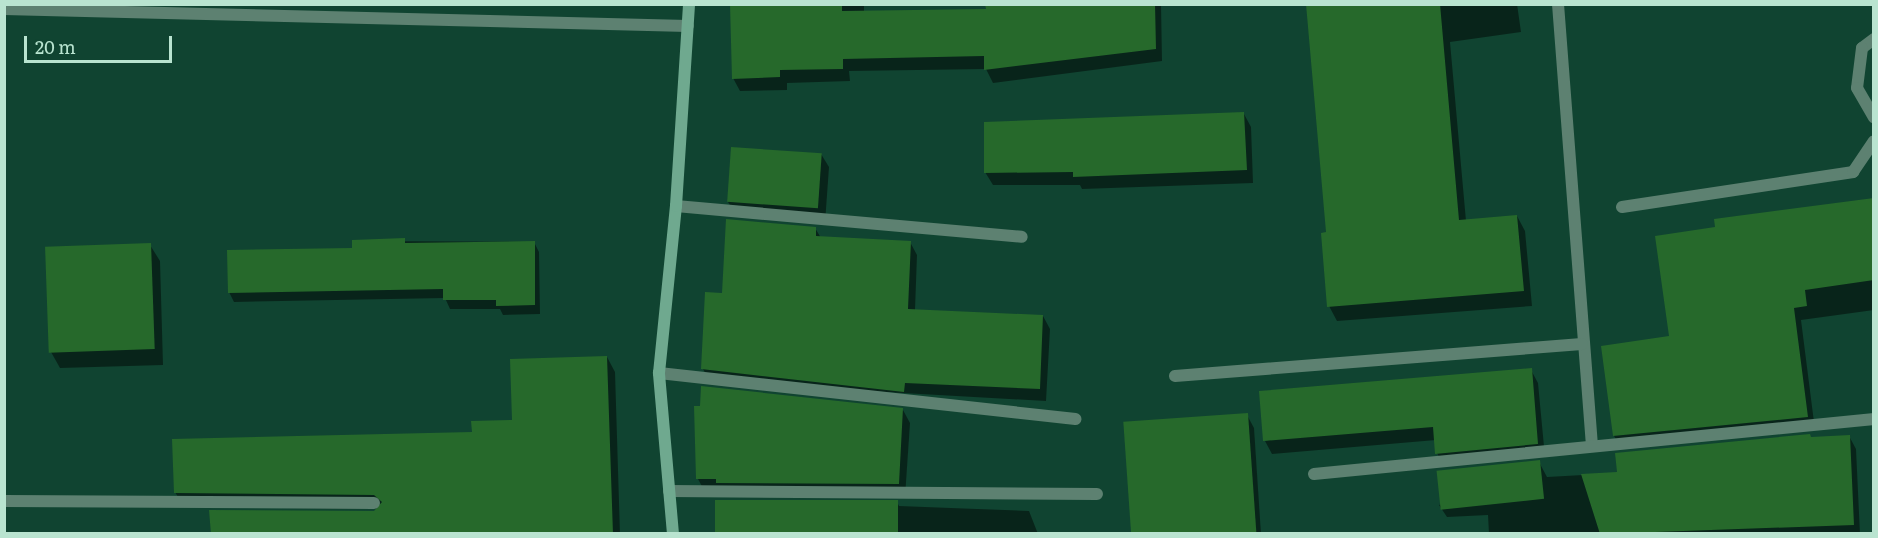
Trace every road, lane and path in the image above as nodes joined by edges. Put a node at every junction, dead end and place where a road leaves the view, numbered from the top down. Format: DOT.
graph roads {
  1 [pos="690,4"];
  2 [pos="1558,4"];
  3 [pos="4,9"];
  4 [pos="688,26"];
  5 [pos="1874,39"];
  6 [pos="1874,118"];
  7 [pos="1874,141"];
  8 [pos="676,206"];
  9 [pos="1622,207"];
  10 [pos="1022,237"];
  11 [pos="1582,344"];
  12 [pos="659,373"];
  13 [pos="1175,376"];
  14 [pos="1075,419"];
  15 [pos="1874,419"];
  16 [pos="1592,446"];
  17 [pos="1314,474"];
  18 [pos="669,491"];
  19 [pos="1097,494"];
  20 [pos="4,501"];
  21 [pos="374,503"];
  22 [pos="673,534"];
  1 -- 4 [label="street"];
  2 -- 11 [label="street"];
  3 -- 4 [label="street"];
  4 -- 8 [label="street"];
  5 -- 6 [label="street"];
  7 -- 9 [label="street"];
  8 -- 10 [label="street"];
  8 -- 12 [label="street"];
  11 -- 13 [label="street"];
  11 -- 16 [label="street"];
  12 -- 14 [label="street"];
  12 -- 18 [label="street"];
  15 -- 16 [label="street"];
  16 -- 17 [label="street"];
  18 -- 19 [label="street"];
  18 -- 22 [label="street"];
  20 -- 21 [label="street"];
}
